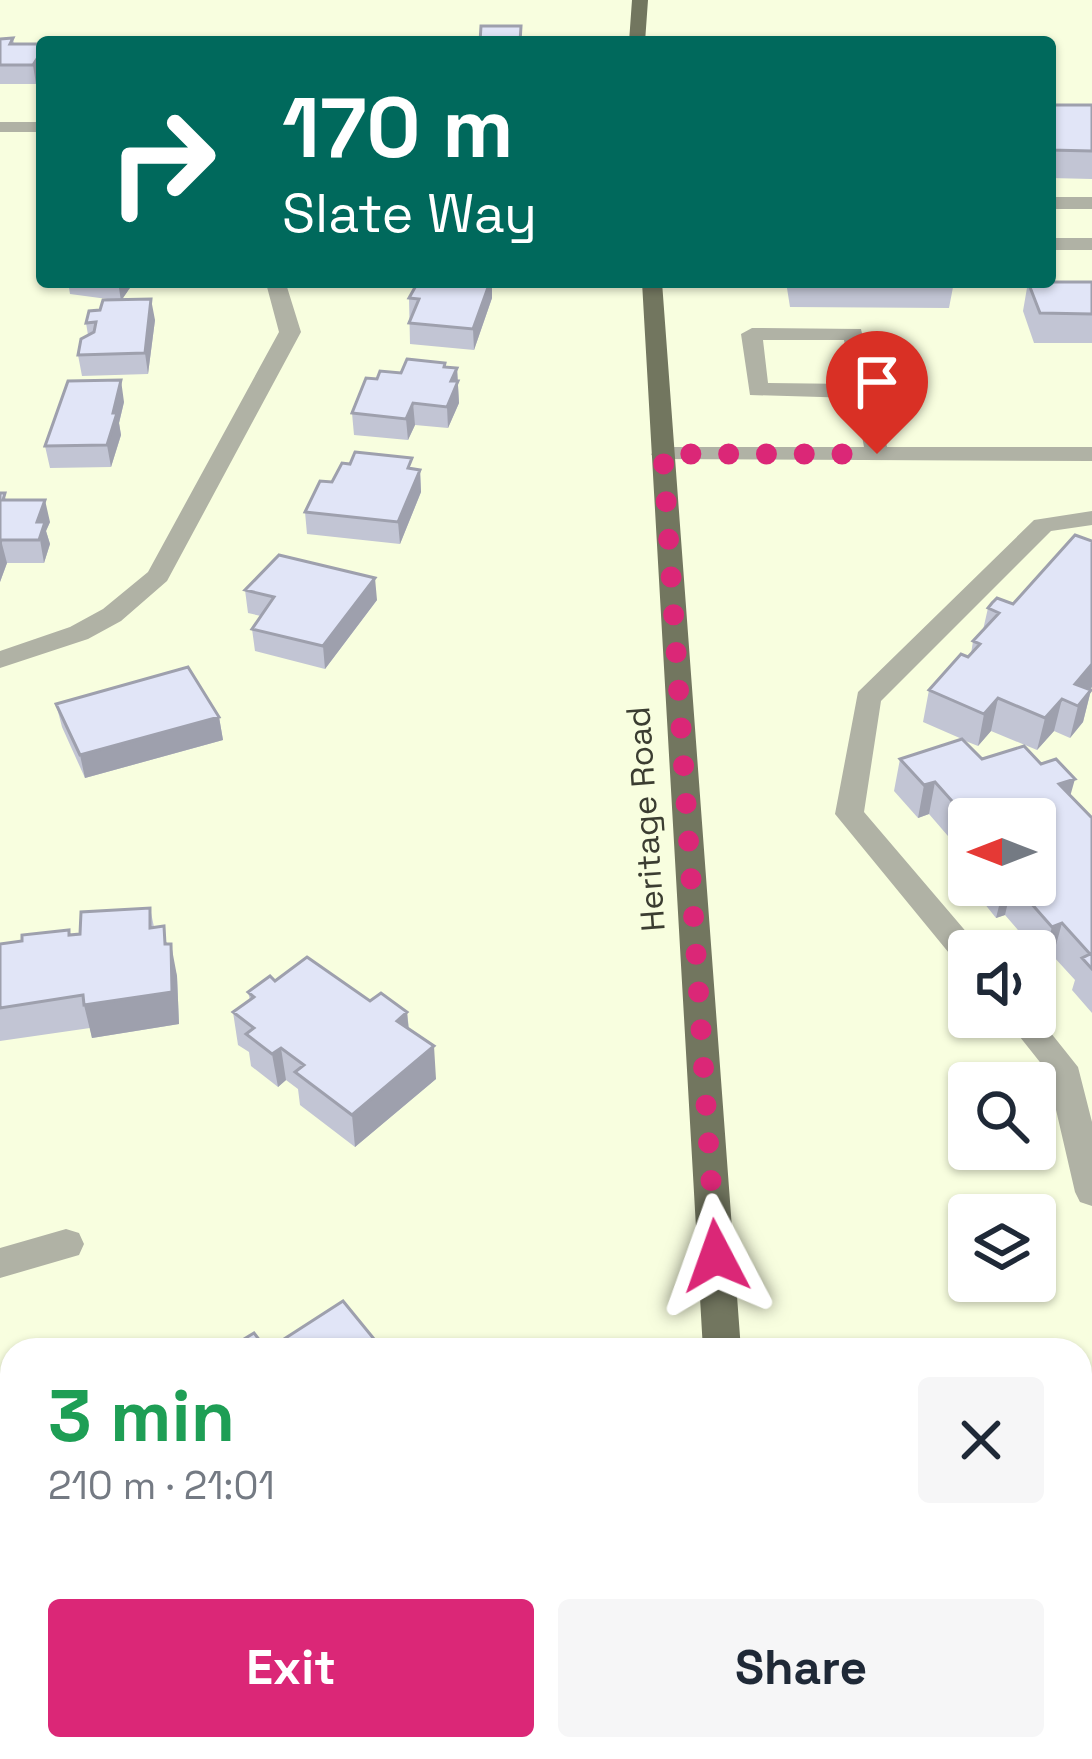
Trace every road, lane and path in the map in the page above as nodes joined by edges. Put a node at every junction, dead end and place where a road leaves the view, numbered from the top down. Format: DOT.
graph roads {
  1 [pos="640,0"];
  2 [pos="637,36"];
  3 [pos="0,127"];
  4 [pos="36,127"];
  5 [pos="1092,202"];
  6 [pos="1056,203"];
  7 [pos="1056,244"];
  8 [pos="1092,244"];
  9 [pos="277,288"];
  10 [pos="652,288"];
  11 [pos="864,391"];
  12 [pos="663,454"];
  13 [pos="877,454"];
  14 [pos="1092,454"];
  15 [pos="1092,518"];
  16 [pos="0,660"];
  17 [pos="948,931"];
  18 [pos="1038,1038"];
  19 [pos="1092,1192"];
  20 [pos="66,1244"];
  21 [pos="0,1263"];
  22 [pos="721,1338"];
  1 -- 2 [label="main road"];
  3 -- 4 [label="street"];
  5 -- 6 [label="street"];
  7 -- 8 [label="street"];
  9 -- 16 [label="street"];
  10 -- 12 [label="main road, Heritage Road"];
  11 -- 11 [label="street"];
  11 -- 13 [label="street"];
  12 -- 13 [label="street"];
  12 -- 22 [label="main road, Heritage Road"];
  13 -- 14 [label="street"];
  15 -- 17 [label="street"];
  18 -- 19 [label="street"];
  20 -- 21 [label="street"];
}
